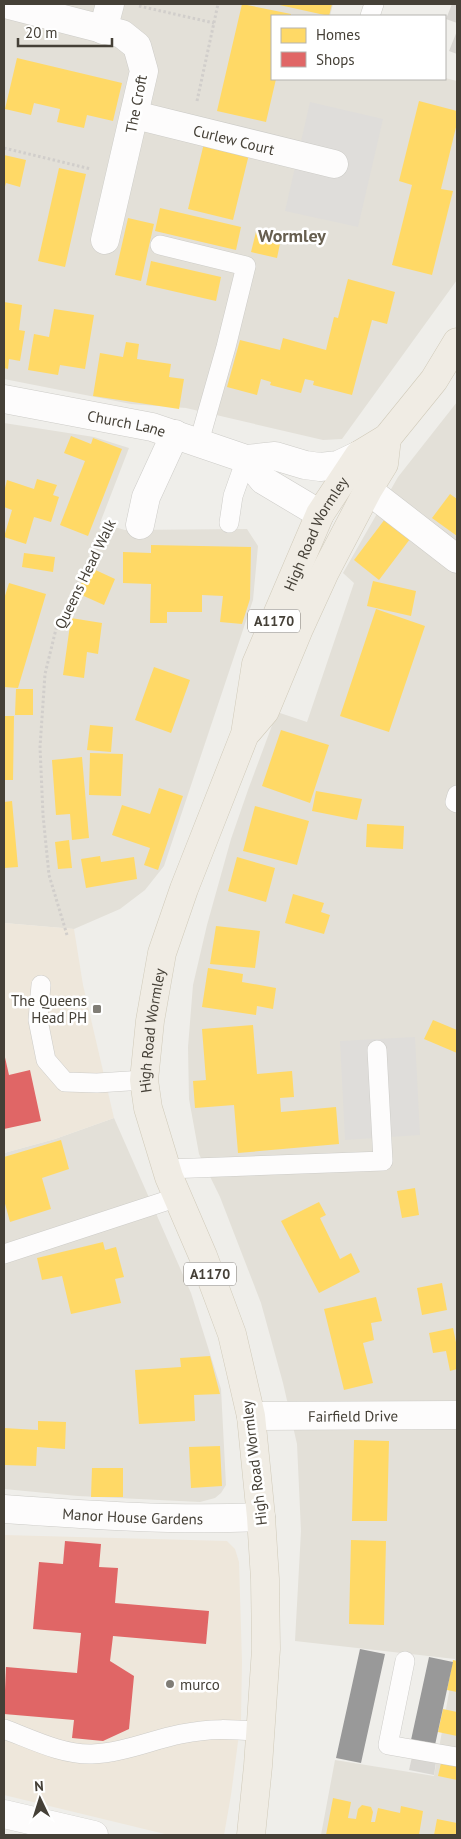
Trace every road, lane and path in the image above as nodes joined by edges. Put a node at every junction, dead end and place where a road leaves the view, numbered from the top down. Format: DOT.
graph roads {
  1 [pos="5,4"];
  2 [pos="110,4"];
  3 [pos="131,4"];
  4 [pos="218,4"];
  5 [pos="214,23"];
  6 [pos="103,30"];
  7 [pos="135,115"];
  8 [pos="191,128"];
  9 [pos="4,148"];
  10 [pos="334,164"];
  11 [pos="120,176"];
  12 [pos="105,240"];
  13 [pos="160,245"];
  14 [pos="457,342"];
  15 [pos="4,399"];
  16 [pos="187,438"];
  17 [pos="387,438"];
  18 [pos="359,455"];
  19 [pos="246,459"];
  20 [pos="368,490"];
  21 [pos="320,514"];
  22 [pos="229,523"];
  23 [pos="111,524"];
  24 [pos="140,525"];
  25 [pos="457,559"];
  26 [pos="245,734"];
  27 [pos="457,795"];
  28 [pos="457,803"];
  29 [pos="67,935"];
  30 [pos="41,985"];
  31 [pos="377,1050"];
  32 [pos="144,1080"];
  33 [pos="167,1169"];
  34 [pos="178,1197"];
  35 [pos="4,1254"];
  36 [pos="251,1416"];
  37 [pos="457,1416"];
  38 [pos="4,1508"];
  39 [pos="261,1517"];
  40 [pos="405,1660"];
  41 [pos="4,1729"];
  42 [pos="261,1732"];
  43 [pos="457,1757"];
  44 [pos="4,1814"];
  45 [pos="94,1835"];
  46 [pos="251,1835"];
  1 -- 6 [label="street, The Croft"];
  2 -- 6 [label="street"];
  3 -- 5 [label="path"];
  4 -- 5 [label="path"];
  5 -- 8 [label="path"];
  6 -- 7 [label="street, The Croft"];
  7 -- 8 [label="street, Curlew Court"];
  7 -- 11 [label="street, The Croft"];
  8 -- 10 [label="street, Curlew Court"];
  9 -- 11 [label="path"];
  11 -- 12 [label="street, The Croft"];
  13 -- 16 [label="lane"];
  14 -- 17 [label="main road, High Road Wormley / A1170"];
  15 -- 16 [label="street, Church Lane"];
  16 -- 19 [label="street, Church Lane"];
  16 -- 24 [label="street"];
  17 -- 18 [label="main road, High Road Wormley / A1170"];
  17 -- 20 [label="main road, High Road Wormley"];
  18 -- 19 [label="street, Church Lane"];
  18 -- 21 [label="main road, High Road Wormley / A1170"];
  19 -- 21 [label="street"];
  19 -- 22 [label="lane"];
  20 -- 21 [label="main road"];
  20 -- 25 [label="street"];
  20 -- 26 [label="main road, High Road Wormley"];
  21 -- 26 [label="main road, High Road Wormley / A1170"];
  23 -- 29 [label="path, Queens Head Walk"];
  26 -- 32 [label="main road, High Road Wormley / A1170"];
  27 -- 28 [label="lane"];
  30 -- 32 [label="lane"];
  31 -- 33 [label="lane"];
  32 -- 33 [label="main road, High Road Wormley / A1170"];
  33 -- 34 [label="main road, High Road Wormley / A1170"];
  34 -- 35 [label="lane"];
  34 -- 36 [label="main road, High Road Wormley / A1170"];
  36 -- 37 [label="street, Fairfield Drive"];
  36 -- 39 [label="main road, High Road Wormley / A1170"];
  38 -- 39 [label="street, Manor House Gardens"];
  39 -- 42 [label="main road, High Road Wormley / A1170"];
  40 -- 43 [label="lane"];
  41 -- 42 [label="lane"];
  42 -- 46 [label="main road, High Road Wormley / A1170"];
  44 -- 45 [label="street"];
}
